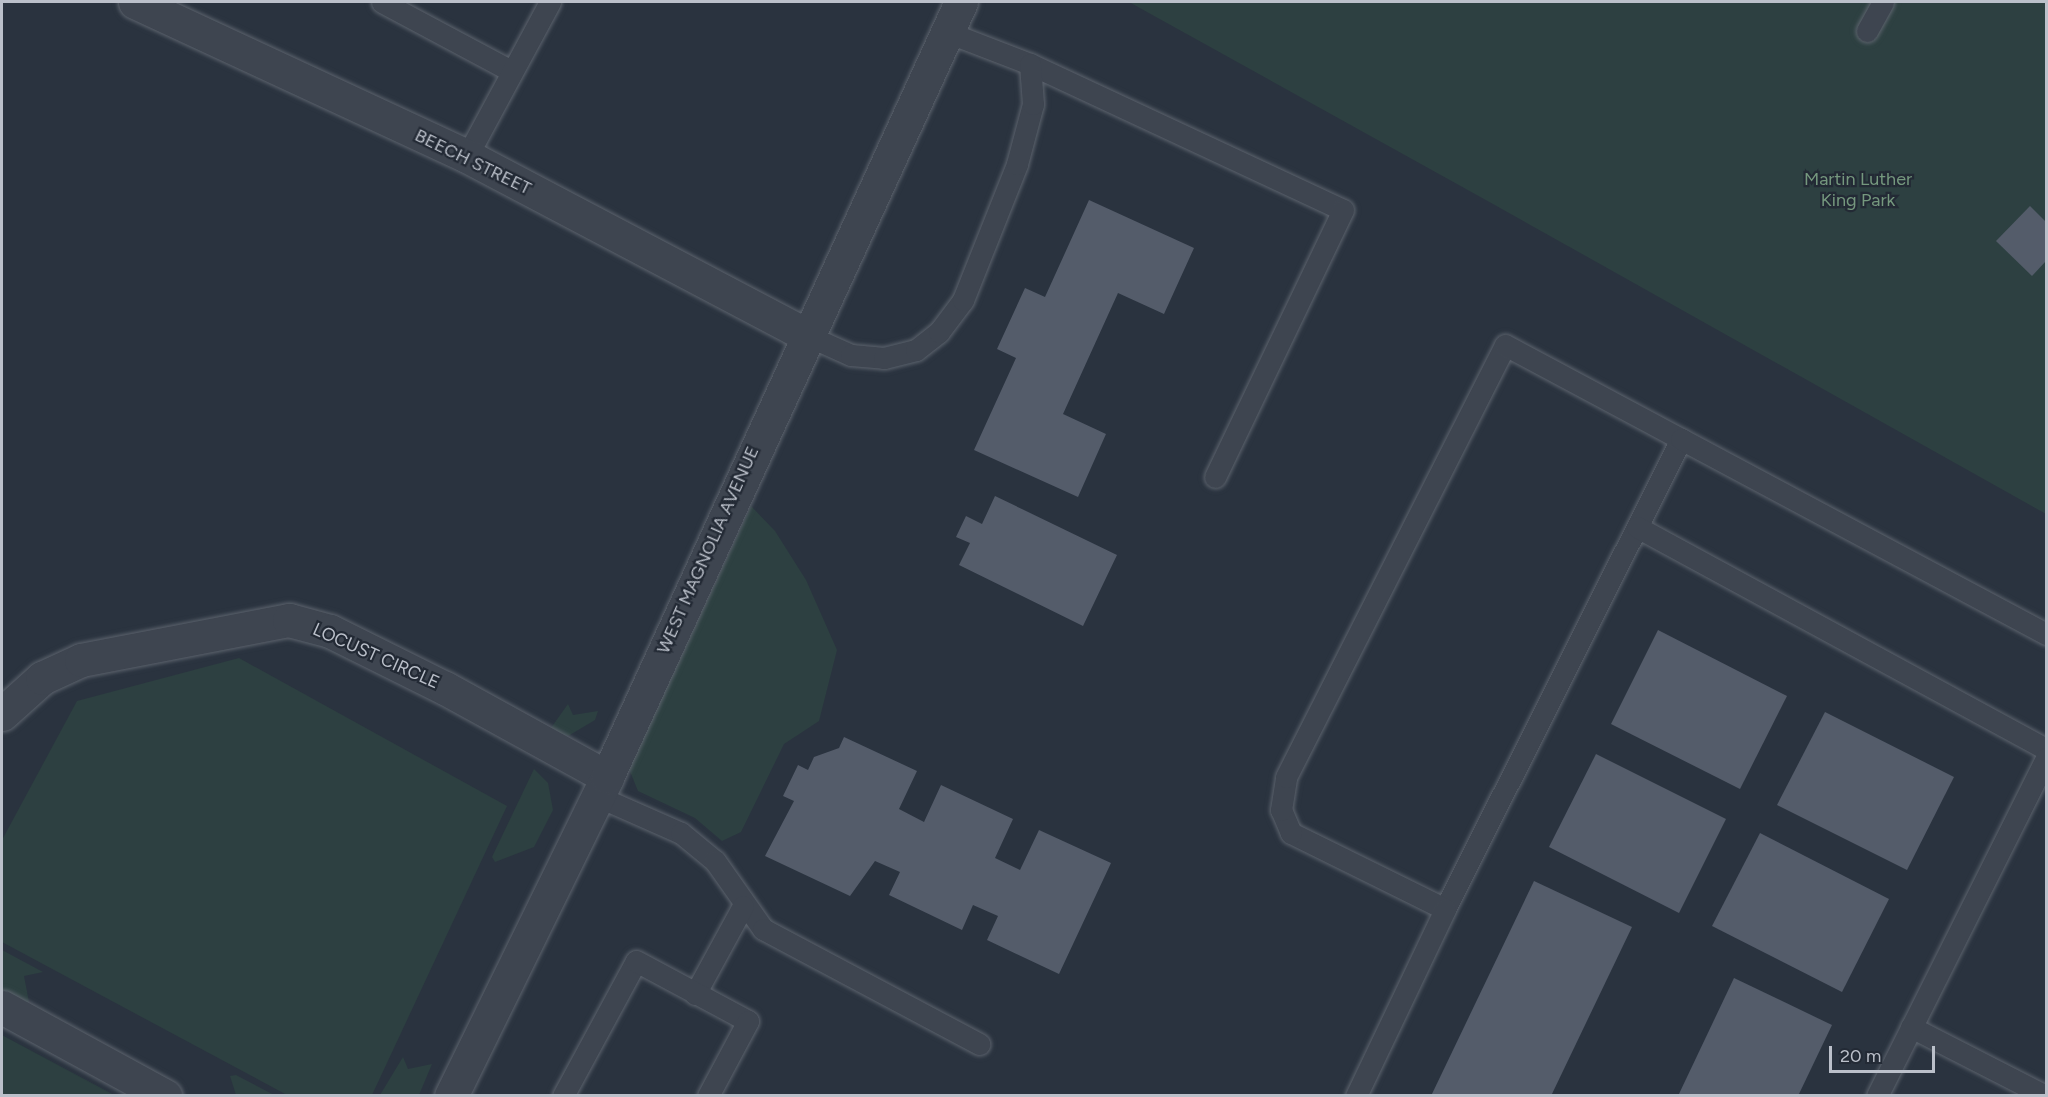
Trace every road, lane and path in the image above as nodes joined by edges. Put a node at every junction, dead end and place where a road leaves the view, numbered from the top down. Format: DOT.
graph roads {
  1 [pos="135,2"];
  2 [pos="382,2"];
  3 [pos="550,2"];
  4 [pos="961,2"];
  5 [pos="1883,2"];
  6 [pos="1867,31"];
  7 [pos="947,32"];
  8 [pos="1030,64"];
  9 [pos="511,71"];
  10 [pos="467,156"];
  11 [pos="804,334"];
  12 [pos="1681,439"];
  13 [pos="1215,477"];
  14 [pos="1637,527"];
  15 [pos="2046,634"];
  16 [pos="2,714"];
  17 [pos="2046,749"];
  18 [pos="2046,758"];
  19 [pos="602,786"];
  20 [pos="742,906"];
  21 [pos="1445,909"];
  22 [pos="695,994"];
  23 [pos="2,1007"];
  24 [pos="1911,1027"];
  25 [pos="979,1044"];
  26 [pos="165,1095"];
  27 [pos="451,1095"];
  28 [pos="563,1095"];
  29 [pos="708,1095"];
  30 [pos="1356,1095"];
  31 [pos="1877,1095"];
  32 [pos="2046,1095"];
  1 -- 10 [label="street, BEECH STREET"];
  2 -- 9 [label="lane"];
  3 -- 9 [label="lane"];
  4 -- 7 [label="street, WEST MAGNOLIA AVENUE"];
  5 -- 6 [label="lane"];
  7 -- 8 [label="lane"];
  7 -- 11 [label="street, WEST MAGNOLIA AVENUE"];
  8 -- 11 [label="lane"];
  8 -- 13 [label="lane"];
  9 -- 10 [label="lane"];
  10 -- 11 [label="street, BEECH STREET"];
  11 -- 19 [label="street, WEST MAGNOLIA AVENUE"];
  12 -- 14 [label="lane"];
  12 -- 15 [label="lane"];
  12 -- 21 [label="lane"];
  14 -- 17 [label="lane"];
  14 -- 21 [label="lane"];
  16 -- 19 [label="street, LOCUST CIRCLE"];
  18 -- 24 [label="lane"];
  19 -- 20 [label="lane"];
  19 -- 27 [label="street, WEST MAGNOLIA AVENUE"];
  20 -- 22 [label="lane"];
  20 -- 25 [label="lane"];
  21 -- 30 [label="lane"];
  22 -- 28 [label="lane"];
  22 -- 29 [label="lane"];
  23 -- 26 [label="street"];
  24 -- 31 [label="lane"];
  24 -- 32 [label="lane"];
}
